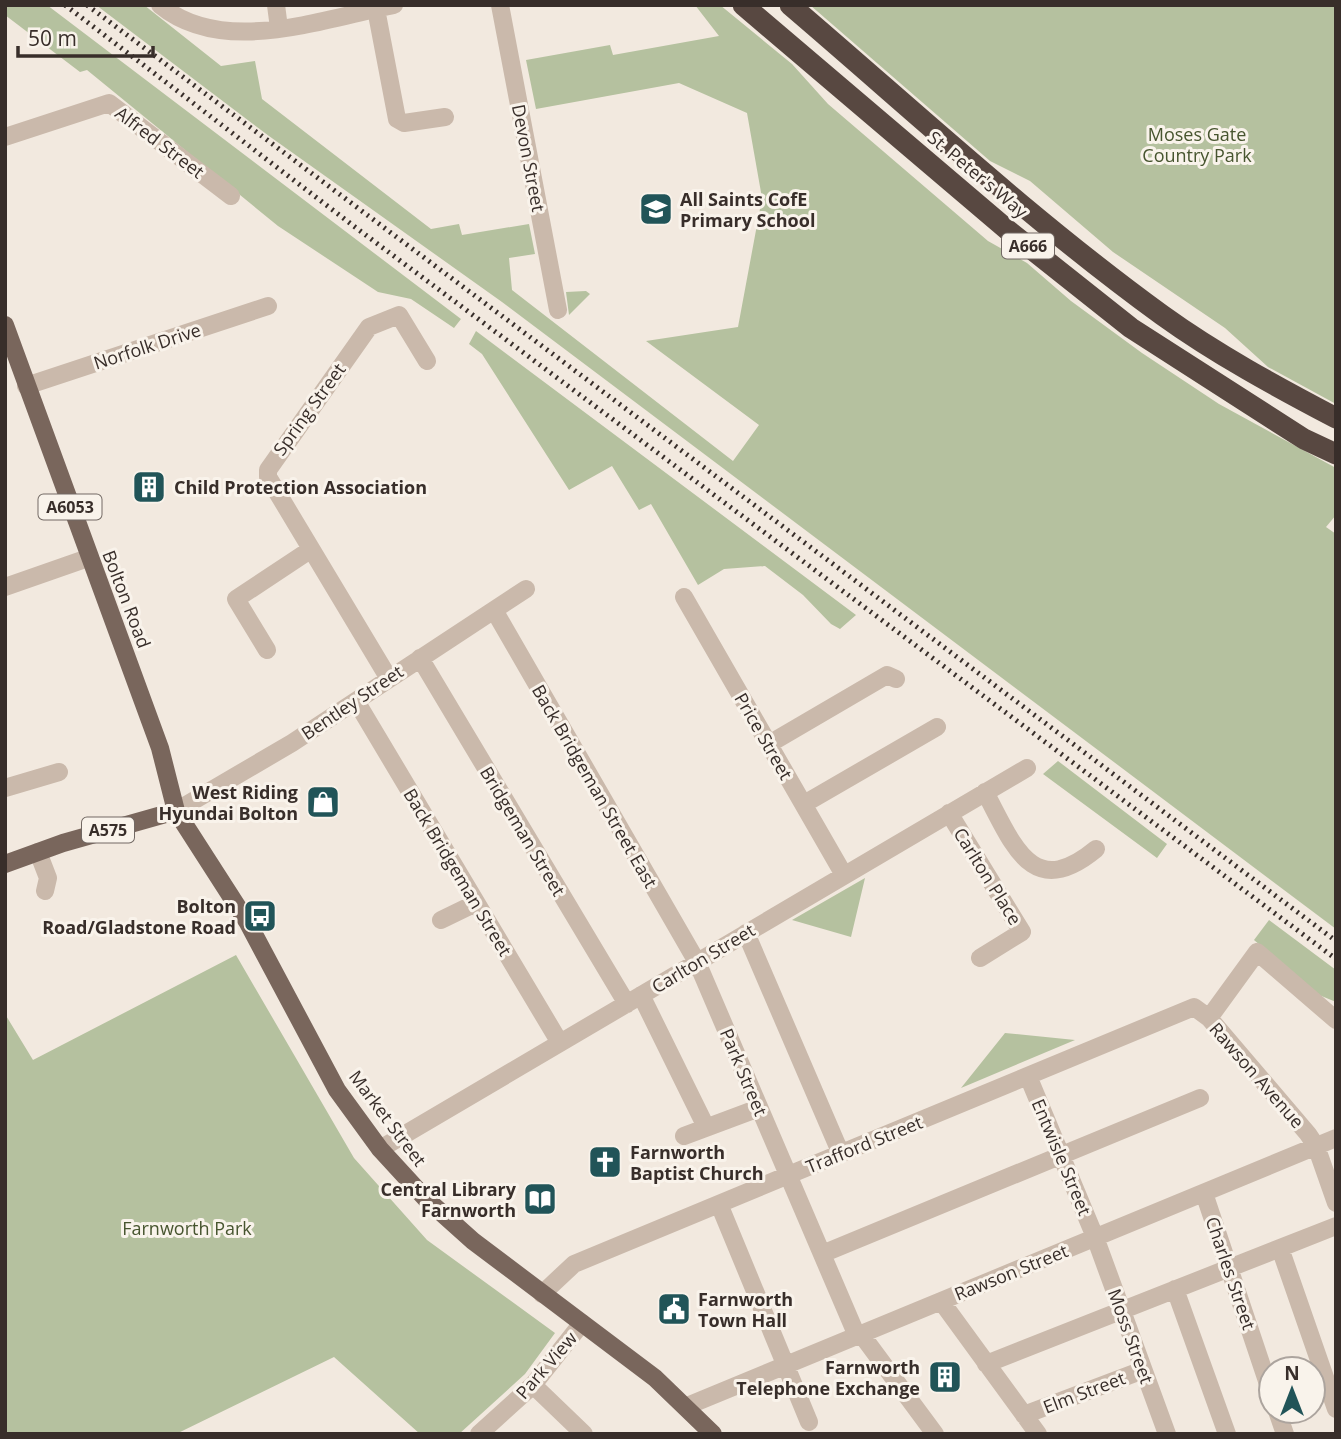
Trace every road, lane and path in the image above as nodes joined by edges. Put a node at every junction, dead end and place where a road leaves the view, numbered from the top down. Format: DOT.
graph roads {
  1 [pos="160,5"];
  2 [pos="275,5"];
  3 [pos="394,5"];
  4 [pos="500,5"];
  5 [pos="743,5"];
  6 [pos="790,5"];
  7 [pos="376,9"];
  8 [pos="279,28"];
  9 [pos="445,117"];
  10 [pos="5,137"];
  11 [pos="231,196"];
  12 [pos="268,306"];
  13 [pos="558,310"];
  14 [pos="6,328"];
  15 [pos="427,361"];
  16 [pos="26,386"];
  17 [pos="1336,418"];
  18 [pos="1336,454"];
  19 [pos="310,550"];
  20 [pos="88,558"];
  21 [pos="5,587"];
  22 [pos="526,589"];
  23 [pos="684,597"];
  24 [pos="494,610"];
  25 [pos="267,650"];
  26 [pos="420,658"];
  27 [pos="885,674"];
  28 [pos="388,677"];
  29 [pos="356,701"];
  30 [pos="937,727"];
  31 [pos="769,744"];
  32 [pos="1027,768"];
  33 [pos="59,772"];
  34 [pos="5,788"];
  35 [pos="985,792"];
  36 [pos="804,804"];
  37 [pos="176,811"];
  38 [pos="949,814"];
  39 [pos="1096,849"];
  40 [pos="38,852"];
  41 [pos="5,864"];
  42 [pos="844,875"];
  43 [pos="45,891"];
  44 [pos="476,902"];
  45 [pos="441,920"];
  46 [pos="746,933"];
  47 [pos="980,958"];
  48 [pos="696,962"];
  49 [pos="634,999"];
  50 [pos="1202,1013"];
  51 [pos="1336,1020"];
  52 [pos="560,1043"];
  53 [pos="1028,1076"];
  54 [pos="1200,1098"];
  55 [pos="759,1108"];
  56 [pos="706,1127"];
  57 [pos="684,1136"];
  58 [pos="1336,1138"];
  59 [pos="1316,1146"];
  60 [pos="380,1149"];
  61 [pos="841,1153"];
  62 [pos="1060,1154"];
  63 [pos="788,1174"];
  64 [pos="1204,1193"];
  65 [pos="1336,1203"];
  66 [pos="719,1204"];
  67 [pos="1336,1226"];
  68 [pos="1096,1237"];
  69 [pos="1280,1248"];
  70 [pos="822,1254"];
  71 [pos="1229,1268"];
  72 [pos="1175,1289"];
  73 [pos="542,1294"];
  74 [pos="941,1301"];
  75 [pos="1122,1311"];
  76 [pos="582,1323"];
  77 [pos="859,1335"];
  78 [pos="1258,1355"];
  79 [pos="986,1364"];
  80 [pos="786,1365"];
  81 [pos="1143,1370"];
  82 [pos="533,1385"];
  83 [pos="687,1406"];
  84 [pos="1336,1409"];
  85 [pos="1024,1415"];
  86 [pos="808,1422"];
  87 [pos="479,1434"];
  88 [pos="584,1434"];
  89 [pos="713,1434"];
  90 [pos="935,1434"];
  91 [pos="1038,1434"];
  92 [pos="1167,1434"];
  93 [pos="1227,1434"];
  1 -- 8 [label="street"];
  2 -- 8 [label="street"];
  3 -- 7 [label="street"];
  4 -- 13 [label="street, Devon Street"];
  5 -- 18 [label="highway, St. Peter's Way / A666"];
  6 -- 17 [label="highway, St. Peter's Way / A666"];
  7 -- 8 [label="street"];
  7 -- 9 [label="street"];
  10 -- 11 [label="street, Alfred Street"];
  12 -- 16 [label="street, Norfolk Drive"];
  14 -- 16 [label="main road, Bolton Road / A6053"];
  15 -- 19 [label="street, Spring Street"];
  16 -- 20 [label="main road, Bolton Road / A6053"];
  19 -- 25 [label="street"];
  19 -- 28 [label="street, Spring Street"];
  20 -- 21 [label="street"];
  20 -- 37 [label="main road, Bolton Road / A6053"];
  22 -- 24 [label="street, Bentley Street"];
  23 -- 31 [label="street, Price Street"];
  24 -- 26 [label="street, Bentley Street"];
  24 -- 48 [label="street, Back Bridgeman Street East"];
  26 -- 28 [label="street, Bentley Street"];
  26 -- 49 [label="street, Bridgeman Street"];
  27 -- 31 [label="street"];
  28 -- 29 [label="street, Bentley Street"];
  29 -- 37 [label="street, Bentley Street"];
  29 -- 44 [label="street, Back Bridgeman Street"];
  30 -- 36 [label="street"];
  31 -- 36 [label="street, Price Street"];
  32 -- 35 [label="street, Carlton Street"];
  33 -- 34 [label="street"];
  35 -- 38 [label="street, Carlton Street"];
  35 -- 39 [label="street"];
  36 -- 42 [label="street, Price Street"];
  37 -- 40 [label="main road, A575"];
  37 -- 60 [label="main road, Market Street / A6053"];
  38 -- 42 [label="street, Carlton Street"];
  38 -- 47 [label="street, Carlton Place"];
  40 -- 41 [label="main road, A575"];
  40 -- 43 [label="street"];
  42 -- 46 [label="street, Carlton Street"];
  44 -- 45 [label="street"];
  44 -- 52 [label="street, Back Bridgeman Street"];
  46 -- 48 [label="street, Carlton Street"];
  46 -- 61 [label="street"];
  48 -- 49 [label="street, Carlton Street"];
  48 -- 55 [label="street, Park Street"];
  49 -- 52 [label="street, Carlton Street"];
  49 -- 56 [label="street, Bridgeman Street"];
  50 -- 51 [label="street"];
  50 -- 53 [label="street, Trafford Street"];
  50 -- 59 [label="street, Rawson Avenue"];
  52 -- 60 [label="street, Carlton Street"];
  53 -- 61 [label="street, Trafford Street"];
  53 -- 62 [label="street, Entwisle Street"];
  54 -- 62 [label="street"];
  55 -- 56 [label="street"];
  55 -- 63 [label="street, Park Street"];
  56 -- 57 [label="street"];
  58 -- 59 [label="street, Rawson Street"];
  59 -- 64 [label="street, Rawson Street"];
  59 -- 65 [label="street"];
  60 -- 73 [label="main road, Market Street / A6053"];
  61 -- 63 [label="street, Trafford Street"];
  62 -- 68 [label="street, Entwisle Street"];
  62 -- 70 [label="street"];
  63 -- 66 [label="street, Trafford Street"];
  63 -- 70 [label="street, Park Street"];
  64 -- 68 [label="street, Rawson Street"];
  64 -- 71 [label="street, Charles Street"];
  66 -- 73 [label="street, Trafford Street"];
  66 -- 80 [label="street"];
  67 -- 69 [label="street"];
  68 -- 74 [label="street, Rawson Street"];
  68 -- 75 [label="street, Moss Street"];
  69 -- 71 [label="street"];
  69 -- 84 [label="street"];
  70 -- 77 [label="street, Park Street"];
  71 -- 72 [label="street"];
  71 -- 78 [label="street, Charles Street"];
  72 -- 75 [label="street"];
  72 -- 93 [label="street"];
  73 -- 76 [label="main road, Market Street / A6053"];
  74 -- 77 [label="street, Rawson Street"];
  74 -- 79 [label="street"];
  75 -- 79 [label="street"];
  75 -- 81 [label="street, Moss Street"];
  76 -- 82 [label="street, Park View"];
  76 -- 83 [label="main road, Market Street / A6053"];
  77 -- 80 [label="street, Rawson Street"];
  77 -- 90 [label="street, Park Street"];
  79 -- 85 [label="street"];
  80 -- 83 [label="street, Rawson Street"];
  80 -- 86 [label="street"];
  81 -- 85 [label="street, Elm Street"];
  81 -- 92 [label="street, Moss Street"];
  82 -- 87 [label="street, Park View"];
  82 -- 88 [label="street"];
  83 -- 89 [label="main road, Market Street / A6053"];
  85 -- 91 [label="street"];
}
